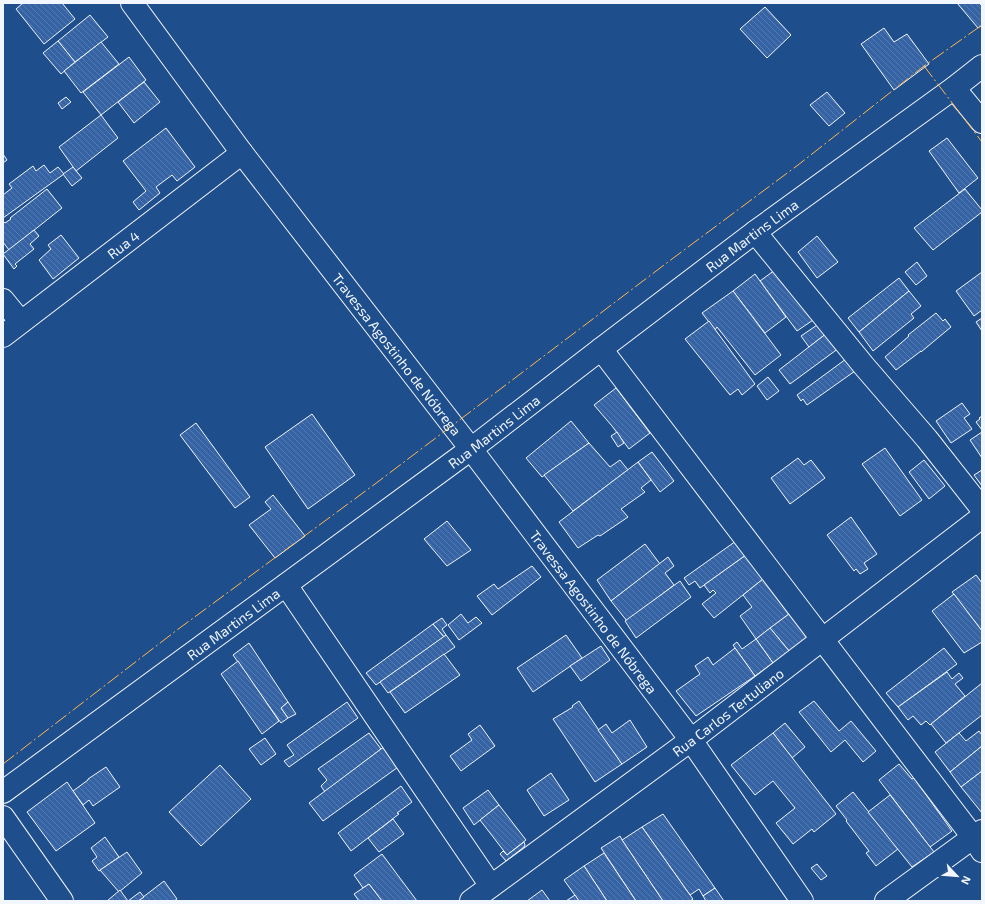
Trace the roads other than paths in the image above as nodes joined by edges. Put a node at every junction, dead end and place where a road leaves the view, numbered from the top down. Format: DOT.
graph roads {
  1 [pos="132,3"];
  2 [pos="982,66"];
  3 [pos="954,88"];
  4 [pos="982,122"];
  5 [pos="242,153"];
  6 [pos="755,232"];
  7 [pos="3,300"];
  8 [pos="21,322"];
  9 [pos="3,336"];
  10 [pos="601,349"];
  11 [pos="471,449"];
  12 [pos="982,509"];
  13 [pos="982,517"];
  14 [pos="286,585"];
  15 [pos="823,639"];
  16 [pos="691,740"];
  17 [pos="3,792"];
  18 [pos="3,817"];
  19 [pos="979,840"];
  20 [pos="492,886"];
  21 [pos="62,901"];
  22 [pos="471,901"];
  23 [pos="802,901"];
  24 [pos="886,901"];
  1 -- 5 [label="street, Travessa Agostinho de Nóbrega"];
  2 -- 3 [label="street, Rua Martins Lima"];
  3 -- 4 [label="street"];
  3 -- 6 [label="street, Rua Martins Lima"];
  5 -- 8 [label="street, Rua 4"];
  5 -- 11 [label="street, Travessa Agostinho de Nóbrega"];
  6 -- 10 [label="street, Rua Martins Lima"];
  6 -- 12 [label="street"];
  7 -- 8 [label="street"];
  8 -- 9 [label="street, Rua 4"];
  10 -- 11 [label="street, Rua Martins Lima"];
  10 -- 15 [label="street"];
  11 -- 14 [label="street, Rua Martins Lima"];
  11 -- 16 [label="street, Travessa Agostinho de Nóbrega"];
  13 -- 15 [label="street, Rua Carlos Tertuliano"];
  14 -- 17 [label="street, Rua Martins Lima"];
  14 -- 20 [label="street"];
  15 -- 16 [label="street, Rua Carlos Tertuliano"];
  15 -- 19 [label="street"];
  16 -- 20 [label="street, Rua Carlos Tertuliano"];
  16 -- 23 [label="street, Travessa Agostinho de Nóbrega"];
  18 -- 21 [label="street"];
  19 -- 24 [label="street"];
  20 -- 22 [label="street, Rua Carlos Tertuliano"];
}
